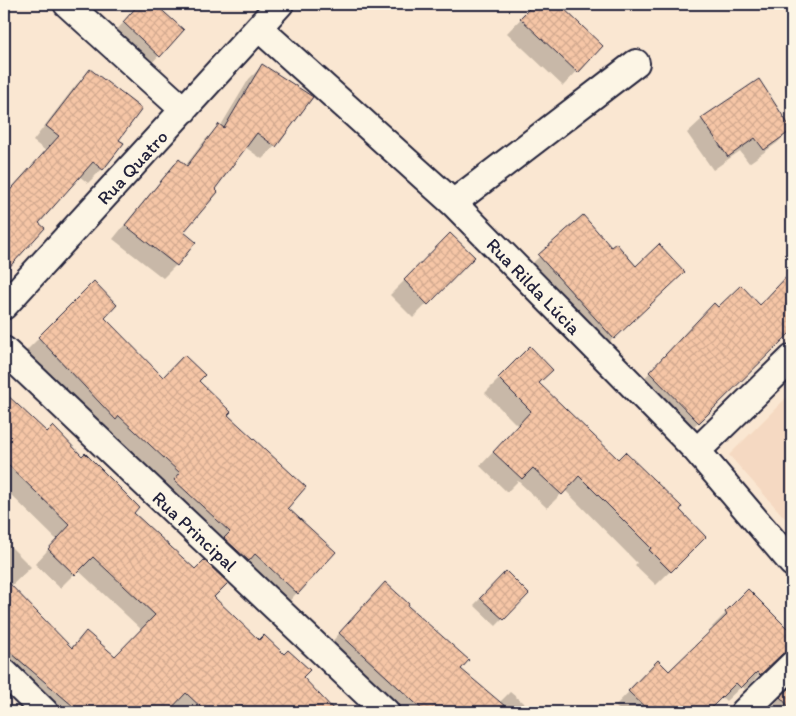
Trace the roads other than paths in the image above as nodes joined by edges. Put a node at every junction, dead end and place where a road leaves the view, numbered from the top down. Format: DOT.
graph roads {
  1 [pos="67,4"];
  2 [pos="280,4"];
  3 [pos="259,28"];
  4 [pos="636,63"];
  5 [pos="184,110"];
  6 [pos="453,203"];
  7 [pos="4,306"];
  8 [pos="4,350"];
  9 [pos="792,358"];
  10 [pos="696,451"];
  11 [pos="792,563"];
  12 [pos="792,665"];
  13 [pos="4,672"];
  14 [pos="45,712"];
  15 [pos="386,712"];
  16 [pos="744,712"];
  1 -- 5 [label="street"];
  2 -- 3 [label="street, Rua Quatro"];
  3 -- 5 [label="street, Rua Quatro"];
  3 -- 6 [label="street, Rua Rilda Lúcia"];
  4 -- 6 [label="street"];
  5 -- 7 [label="street, Rua Quatro"];
  6 -- 10 [label="street, Rua Rilda Lúcia"];
  8 -- 15 [label="street, Rua Principal"];
  9 -- 10 [label="street"];
  10 -- 11 [label="street, Rua Rilda Lúcia"];
  12 -- 16 [label="street"];
  13 -- 14 [label="street"];
}
